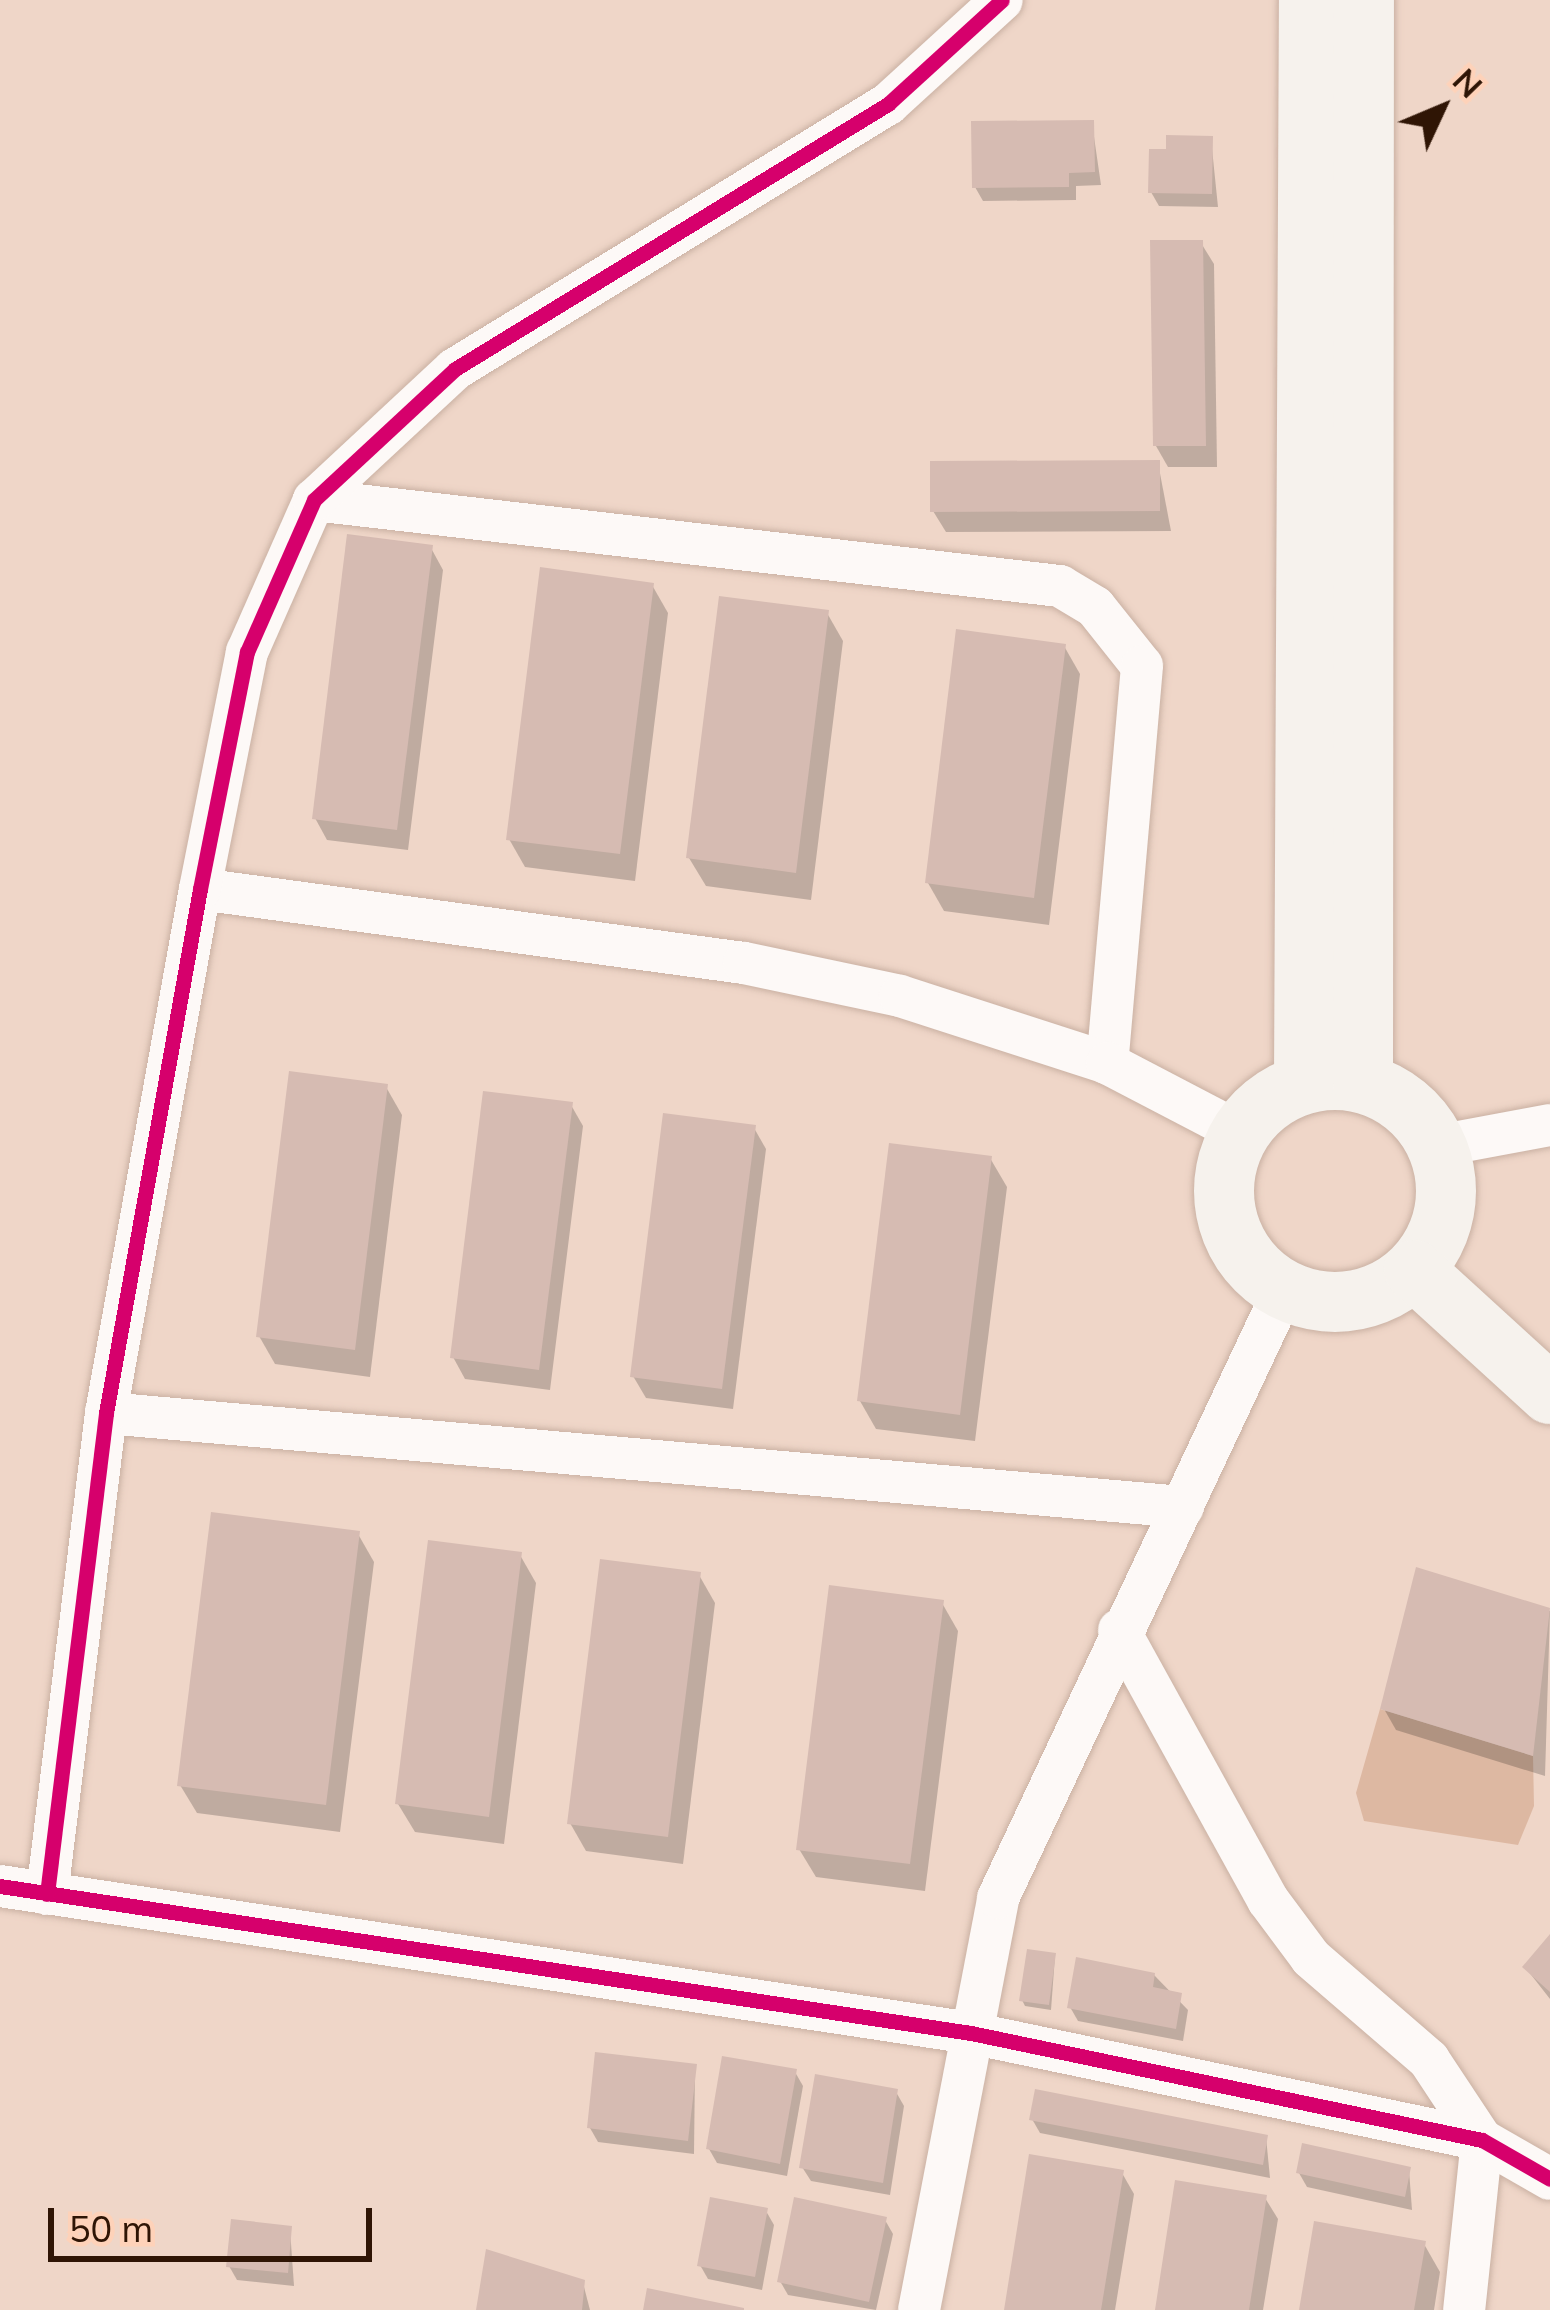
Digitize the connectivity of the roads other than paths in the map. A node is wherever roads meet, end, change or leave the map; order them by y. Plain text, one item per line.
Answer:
1 (1002, 0) edge
2 (1309, 0) edge
3 (1364, 0) edge
4 (314, 500) junction
5 (200, 890) junction
6 (1107, 1063) junction
7 (1304, 1083) junction
8 (1363, 1083) junction
9 (1550, 1126) edge
10 (1239, 1132) junction
11 (1437, 1146) junction
12 (1414, 1270) junction
13 (1284, 1290) junction
14 (1550, 1394) edge
15 (106, 1412) junction
16 (1183, 1507) junction
17 (1119, 1630) junction
18 (0, 1886) edge
19 (47, 1894) junction
20 (971, 2033) junction
21 (1482, 2140) junction
22 (1550, 2179) edge
23 (919, 2310) edge
24 (1464, 2310) edge

1 - 4 street
2 - 7 main road
3 - 8 main road
4 - 5 street
4 - 6 street
5 - 6 street
5 - 15 street
6 - 10 street
7 - 8 main road
7 - 10 main road
8 - 11 main road
9 - 11 street
10 - 13 main road
11 - 12 main road
12 - 13 main road
12 - 14 main road
13 - 16 street
15 - 16 street
15 - 19 street
16 - 17 street
17 - 20 street
17 - 21 street
18 - 19 street
19 - 20 street
20 - 21 street
20 - 23 street
21 - 22 street
21 - 24 street

